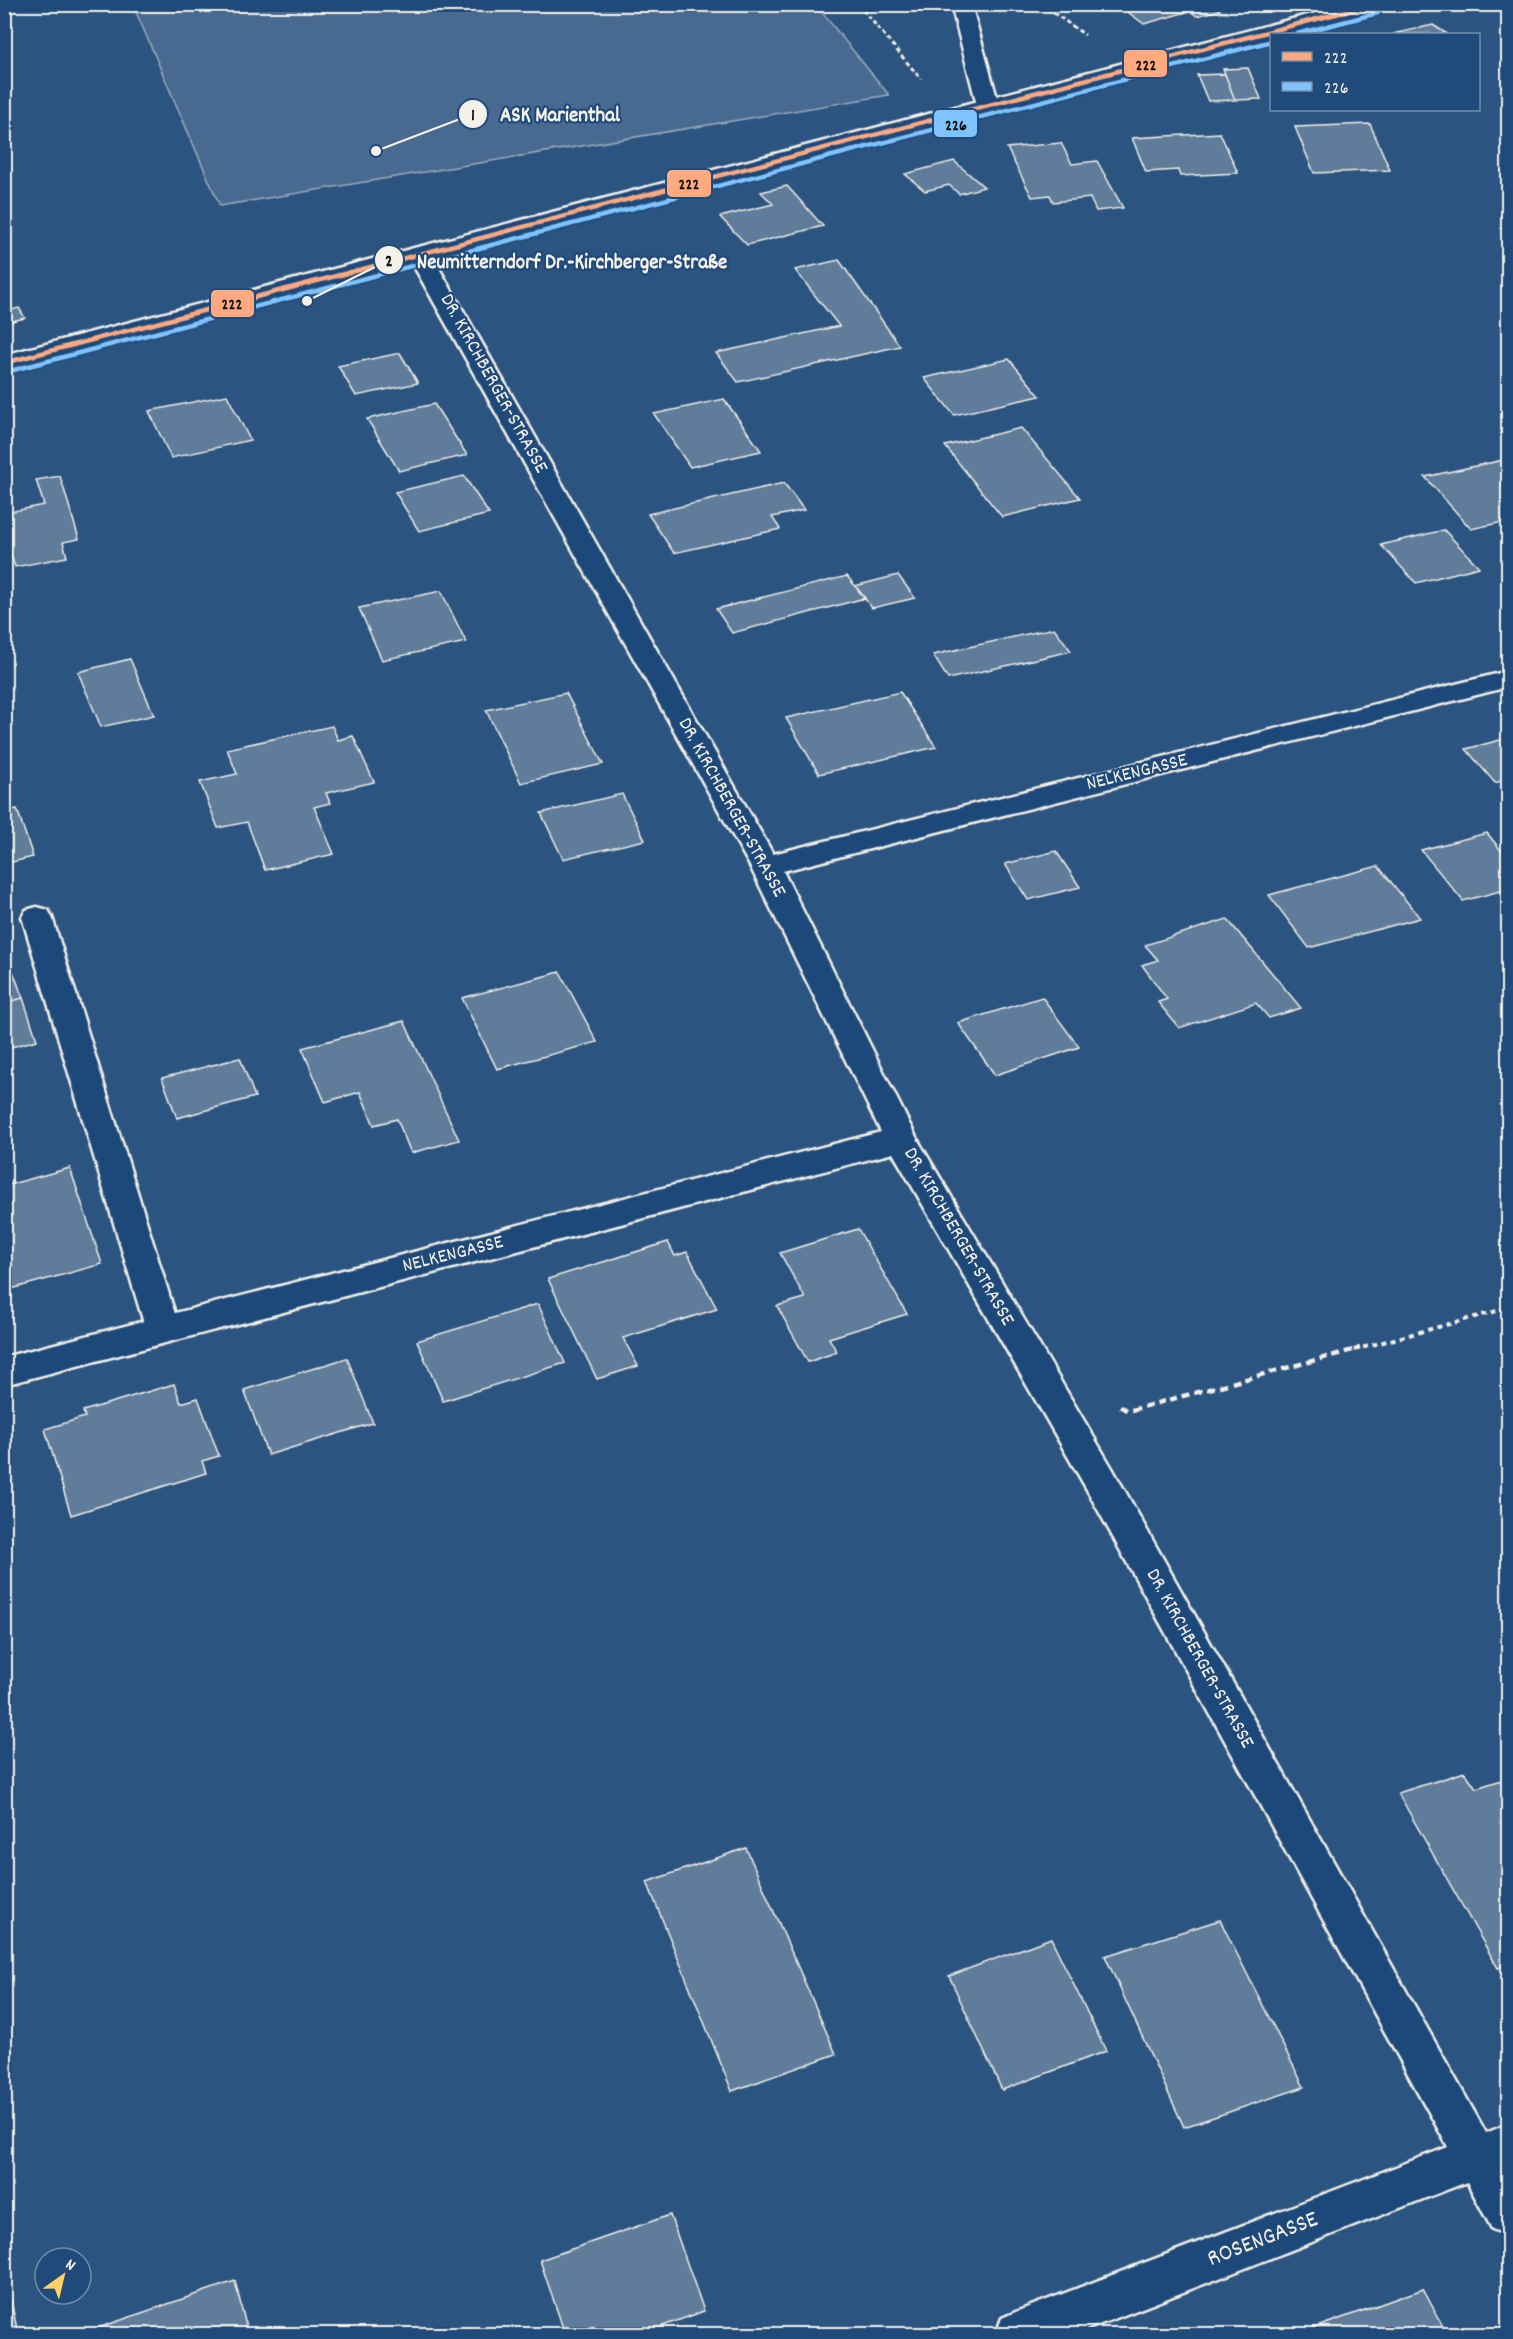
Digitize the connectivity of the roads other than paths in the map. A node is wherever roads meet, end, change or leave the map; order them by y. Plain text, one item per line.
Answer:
1 (961, 4) edge
2 (1376, 4) edge
3 (989, 109) junction
4 (419, 254) junction
5 (4, 363) edge
6 (1509, 679) edge
7 (765, 866) junction
8 (37, 917) dead end
9 (901, 1139) junction
10 (163, 1330) junction
11 (4, 1371) edge
12 (1492, 2151) edge
13 (1509, 2214) edge
14 (1018, 2334) edge

1 - 3 street
2 - 3 street
3 - 4 street
4 - 5 street
4 - 7 street, DR. KIRCHBERGER-STRASSE
6 - 7 street, NELKENGASSE
7 - 9 street, DR. KIRCHBERGER-STRASSE
8 - 10 street
9 - 10 street, NELKENGASSE
9 - 12 street, DR. KIRCHBERGER-STRASSE
10 - 11 street, NELKENGASSE
12 - 13 street, DR. KIRCHBERGER-STRASSE
12 - 14 street, ROSENGASSE

